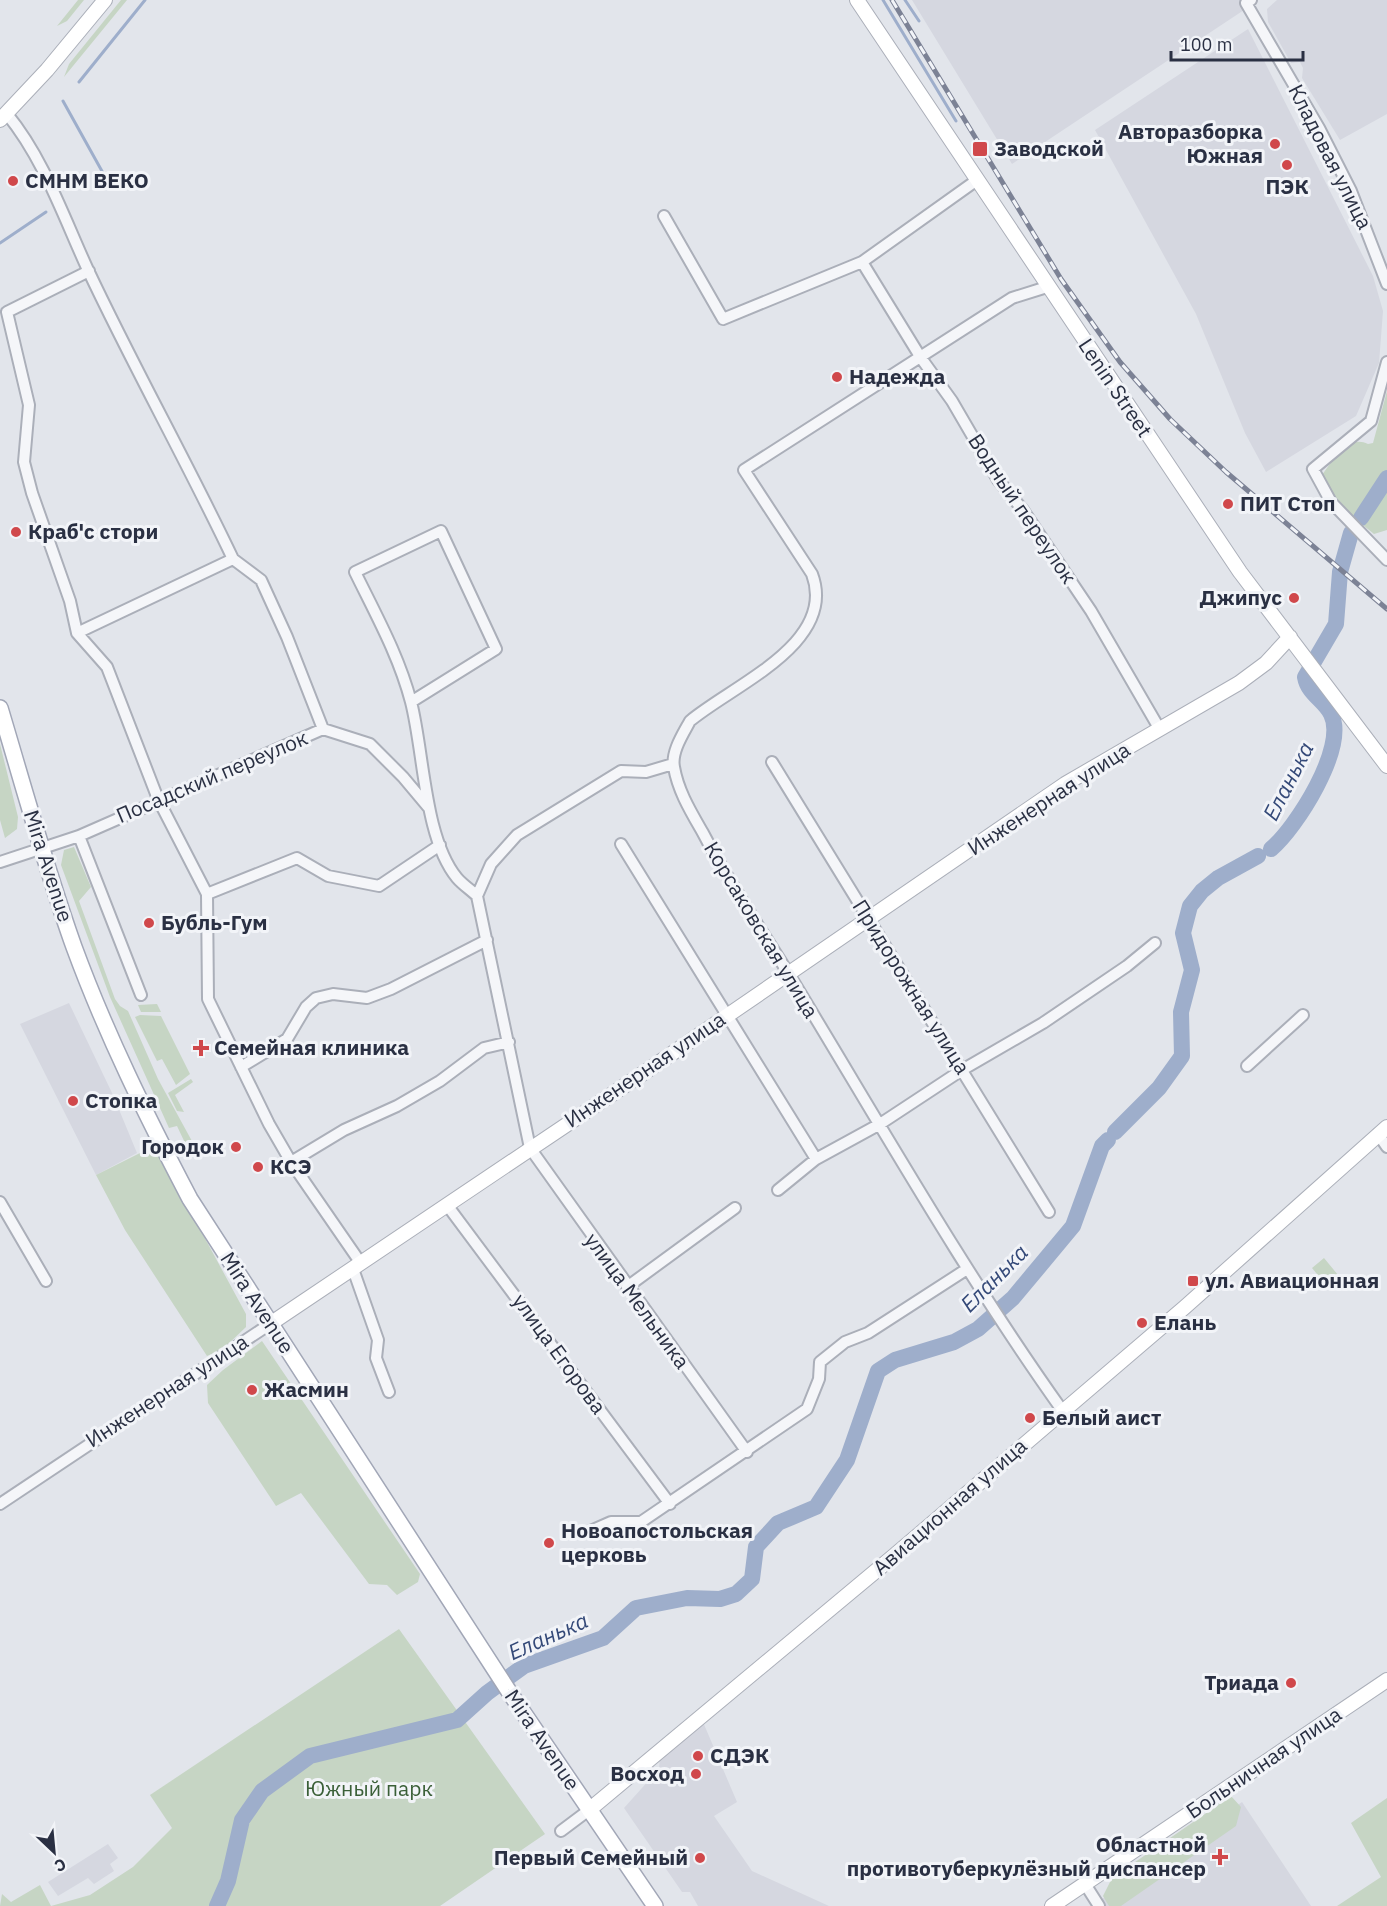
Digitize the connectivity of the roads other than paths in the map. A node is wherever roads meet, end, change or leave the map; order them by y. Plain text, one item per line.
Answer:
1 (105, 0) edge
2 (857, 0) edge
3 (1248, 2) edge
4 (4, 117) edge
5 (977, 180) junction
6 (664, 216) dead end
7 (862, 262) junction
8 (89, 271) junction
9 (1387, 284) edge
10 (1047, 287) junction
11 (921, 358) junction
12 (1387, 362) edge
13 (233, 559) junction
14 (1387, 560) edge
15 (77, 633) junction
16 (1290, 638) junction
17 (411, 702) junction
18 (0, 708) edge
19 (1159, 728) junction
20 (323, 729) junction
21 (772, 762) dead end
22 (673, 764) junction
23 (1387, 766) edge
24 (158, 799) junction
25 (429, 809) junction
26 (79, 836) junction
27 (621, 844) dead end
28 (440, 845) junction
29 (41, 849) junction
30 (0, 862) edge
31 (207, 894) junction
32 (477, 896) junction
33 (869, 916) junction
34 (487, 940) junction
35 (1155, 944) dead end
36 (788, 974) junction
37 (141, 995) dead end
38 (725, 1015) junction
39 (1303, 1015) dead end
40 (509, 1042) junction
41 (1247, 1065) dead end
42 (241, 1067) junction
43 (963, 1070) junction
44 (880, 1124) junction
45 (1382, 1131) edge
46 (1387, 1147) edge
47 (530, 1148) junction
48 (816, 1159) junction
49 (291, 1162) junction
50 (778, 1190) dead end
51 (0, 1202) edge
52 (447, 1205) junction
53 (735, 1208) dead end
54 (1049, 1212) dead end
55 (356, 1266) junction
56 (967, 1269) junction
57 (46, 1281) dead end
58 (627, 1287) junction
59 (270, 1324) junction
60 (389, 1392) dead end
61 (1062, 1410) junction
62 (747, 1452) junction
63 (0, 1504) edge
64 (670, 1504) junction
65 (586, 1533) dead end
66 (1387, 1680) edge
67 (589, 1810) junction
68 (561, 1832) dead end
69 (1085, 1884) junction
70 (655, 1906) edge
71 (1052, 1906) edge
72 (1099, 1906) edge

1 - 4 street
2 - 5 street, Lenin Street
3 - 9 street, Кладовая улица
4 - 8 street
5 - 7 street
5 - 10 street, Lenin Street
6 - 7 street
7 - 11 street, Водный переулок
8 - 13 street
8 - 15 street
10 - 11 street
10 - 16 street, Lenin Street
11 - 19 street, Водный переулок
11 - 22 street
12 - 14 street
13 - 15 street
13 - 20 street
15 - 24 street
16 - 19 street, Инженерная улица
16 - 23 street, Lenin Street
17 - 17 street, Посадский переулок
17 - 25 street, Посадский переулок
18 - 29 main road, Mira Avenue
19 - 33 street, Инженерная улица
20 - 24 street, Посадский переулок
20 - 25 street, Посадский переулок
21 - 33 street, Придорожная улица
22 - 32 street
22 - 36 street, Корсаковская улица
24 - 26 street, Посадский переулок
24 - 31 street
25 - 28 street, Посадский переулок
26 - 29 street, Посадский переулок
26 - 37 street
27 - 38 street
28 - 31 street
28 - 32 street, Посадский переулок
29 - 30 street, Посадский переулок
29 - 59 main road, Mira Avenue
31 - 42 street
32 - 34 street
33 - 36 street, Инженерная улица
33 - 43 street, Придорожная улица
34 - 40 street
34 - 42 street
35 - 43 street
36 - 38 street, Инженерная улица
36 - 44 street, Корсаковская улица
38 - 47 street, Инженерная улица
38 - 48 street
39 - 41 street
40 - 47 street
40 - 49 street
42 - 49 street
43 - 44 street
43 - 54 street, Придорожная улица
44 - 48 street
44 - 56 street, Корсаковская улица
45 - 46 street
45 - 61 street, Авиационная улица
47 - 52 street, Инженерная улица
47 - 58 street, улица Мельника
48 - 50 street
49 - 55 street
51 - 57 street
52 - 55 street, Инженерная улица
52 - 64 street, улица Егорова
53 - 58 street
55 - 59 street, Инженерная улица
55 - 60 street
56 - 61 street, Корсаковская улица
56 - 62 street
58 - 62 street, улица Мельника
59 - 63 street, Инженерная улица
59 - 67 main road, Mira Avenue
61 - 67 street, Авиационная улица
62 - 64 street
64 - 65 street
66 - 69 street, Больничная улица
67 - 68 street
67 - 70 main road, Mira Avenue
69 - 71 street, Больничная улица
69 - 72 street

